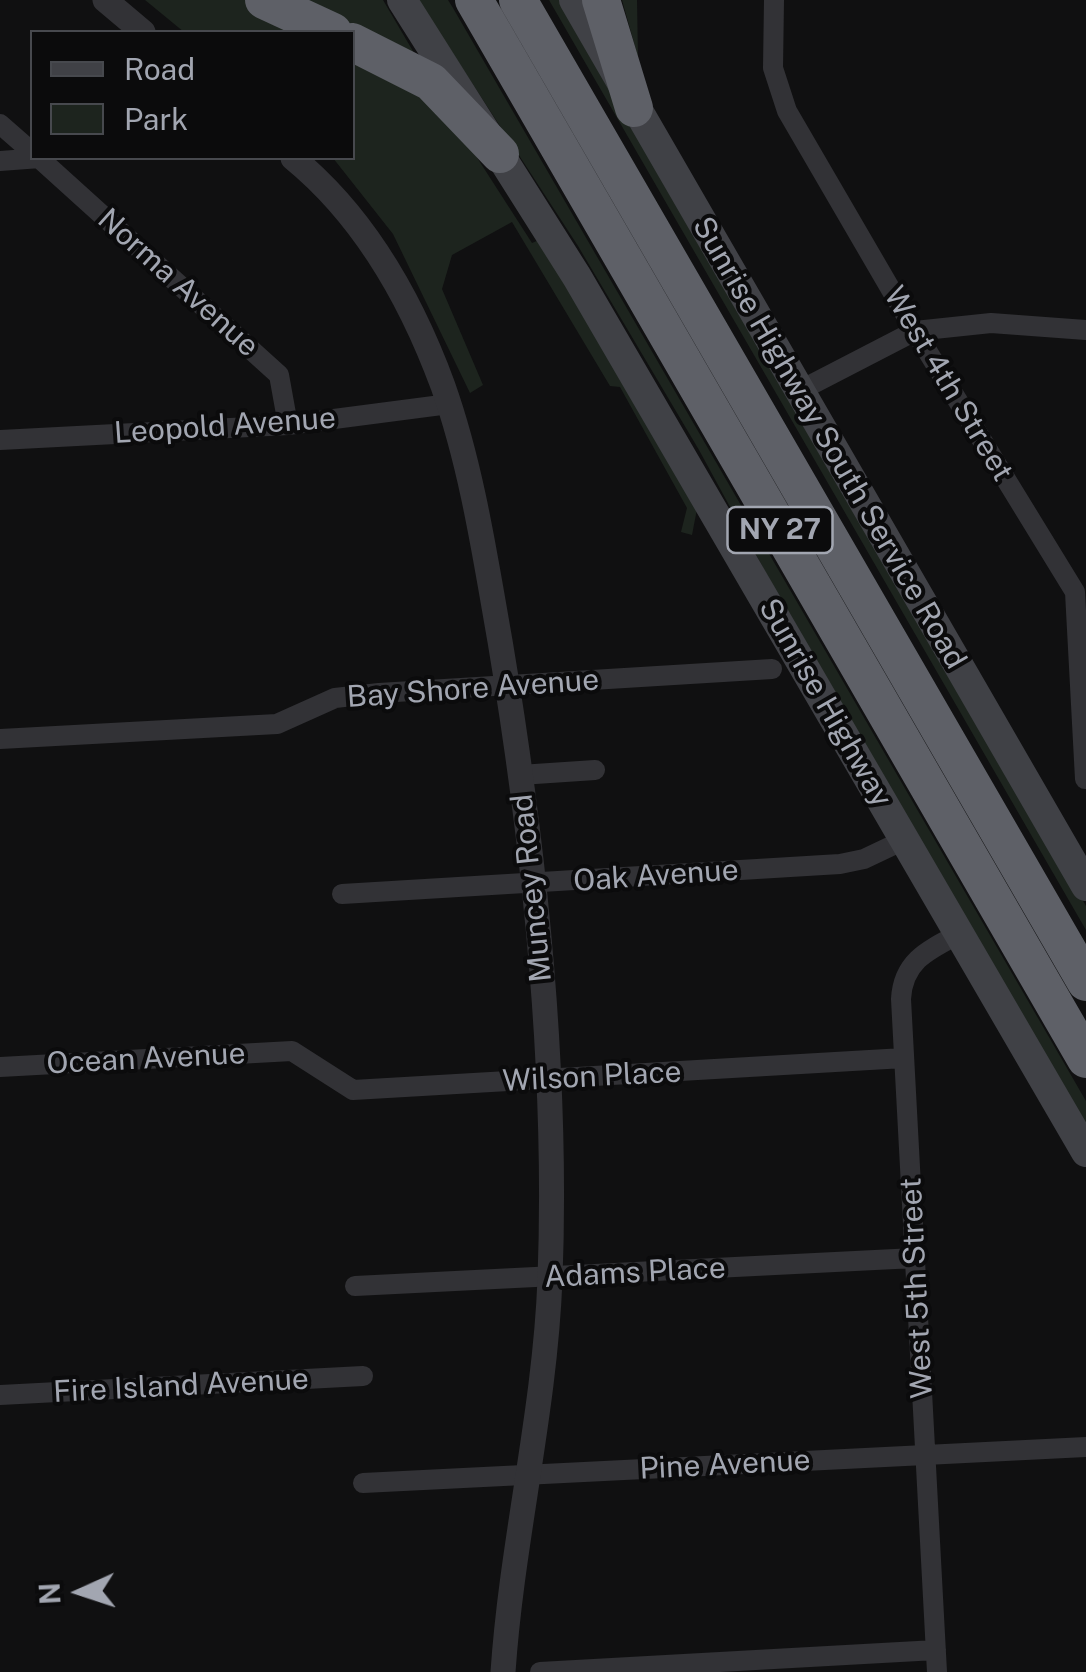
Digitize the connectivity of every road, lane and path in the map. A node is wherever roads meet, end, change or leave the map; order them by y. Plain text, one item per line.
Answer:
1 (104, 0) edge
2 (264, 0) edge
3 (402, 0) edge
4 (474, 0) edge
5 (518, 0) edge
6 (574, 0) edge
7 (601, 0) edge
8 (774, 0) edge
9 (142, 30) edge
10 (329, 30) edge
11 (355, 44) edge
12 (634, 108) junction
13 (0, 124) edge
14 (30, 150) edge
15 (500, 154) junction
16 (30, 159) edge
17 (42, 160) edge
18 (295, 160) edge
19 (0, 161) edge
20 (1086, 330) edge
21 (915, 331) junction
22 (799, 391) junction
23 (449, 404) junction
24 (288, 425) junction
25 (0, 440) edge
26 (772, 669) dead end
27 (508, 687) junction
28 (0, 739) edge
29 (595, 770) dead end
30 (520, 775) junction
31 (1085, 778) edge
32 (904, 840) junction
33 (1085, 881) edge
34 (534, 884) junction
35 (342, 894) dead end
36 (959, 934) junction
37 (1086, 982) edge
38 (292, 1051) joint
39 (904, 1058) junction
40 (1086, 1059) edge
41 (0, 1066) edge
42 (546, 1081) junction
43 (1086, 1152) edge
44 (915, 1258) junction
45 (550, 1277) junction
46 (355, 1286) dead end
47 (363, 1376) dead end
48 (0, 1395) edge
49 (1086, 1446) edge
50 (926, 1455) junction
51 (530, 1476) junction
52 (364, 1483) dead end
53 (936, 1650) junction
54 (503, 1672) edge
55 (540, 1672) edge
56 (937, 1672) edge

1 - 9 street
2 - 10 highway
3 - 15 main road, Sunrise Highway
4 - 40 highway, Sunrise Highway / NY 27
5 - 37 highway, NY 27
6 - 12 main road, Sunrise Highway South Service Road
7 - 12 highway
8 - 21 street, West 4th Street
11 - 15 highway
12 - 22 main road, Sunrise Highway South Service Road
13 - 14 street
15 - 32 main road, Sunrise Highway
16 - 19 street
17 - 24 street, Norma Avenue
18 - 23 street, Muncey Road
20 - 21 street
21 - 22 street
21 - 31 street, West 4th Street
22 - 33 main road, Sunrise Highway South Service Road
23 - 24 street, Leopold Avenue
23 - 27 street, Muncey Road
24 - 25 street, Leopold Avenue
26 - 27 street, Bay Shore Avenue
27 - 28 street, Bay Shore Avenue
27 - 30 street, Muncey Road
29 - 30 street
30 - 34 street, Muncey Road
32 - 34 street, Oak Avenue
32 - 36 main road, Sunrise Highway
34 - 35 street, Oak Avenue
34 - 42 street, Muncey Road
36 - 39 street, West 5th Street
36 - 43 main road, Sunrise Highway
38 - 41 street, Ocean Avenue
38 - 42 street, Wilson Place
39 - 42 street, Wilson Place
39 - 44 street, West 5th Street
42 - 45 street, Muncey Road
44 - 45 street, Adams Place
44 - 50 street, West 5th Street
45 - 46 street, Adams Place
45 - 51 street, Muncey Road
47 - 48 street, Fire Island Avenue
49 - 50 street, Pine Avenue
50 - 51 street, Pine Avenue
50 - 53 street, West 5th Street
51 - 52 street, Pine Avenue
51 - 54 street, Muncey Road
53 - 55 street
53 - 56 street, West 5th Street

